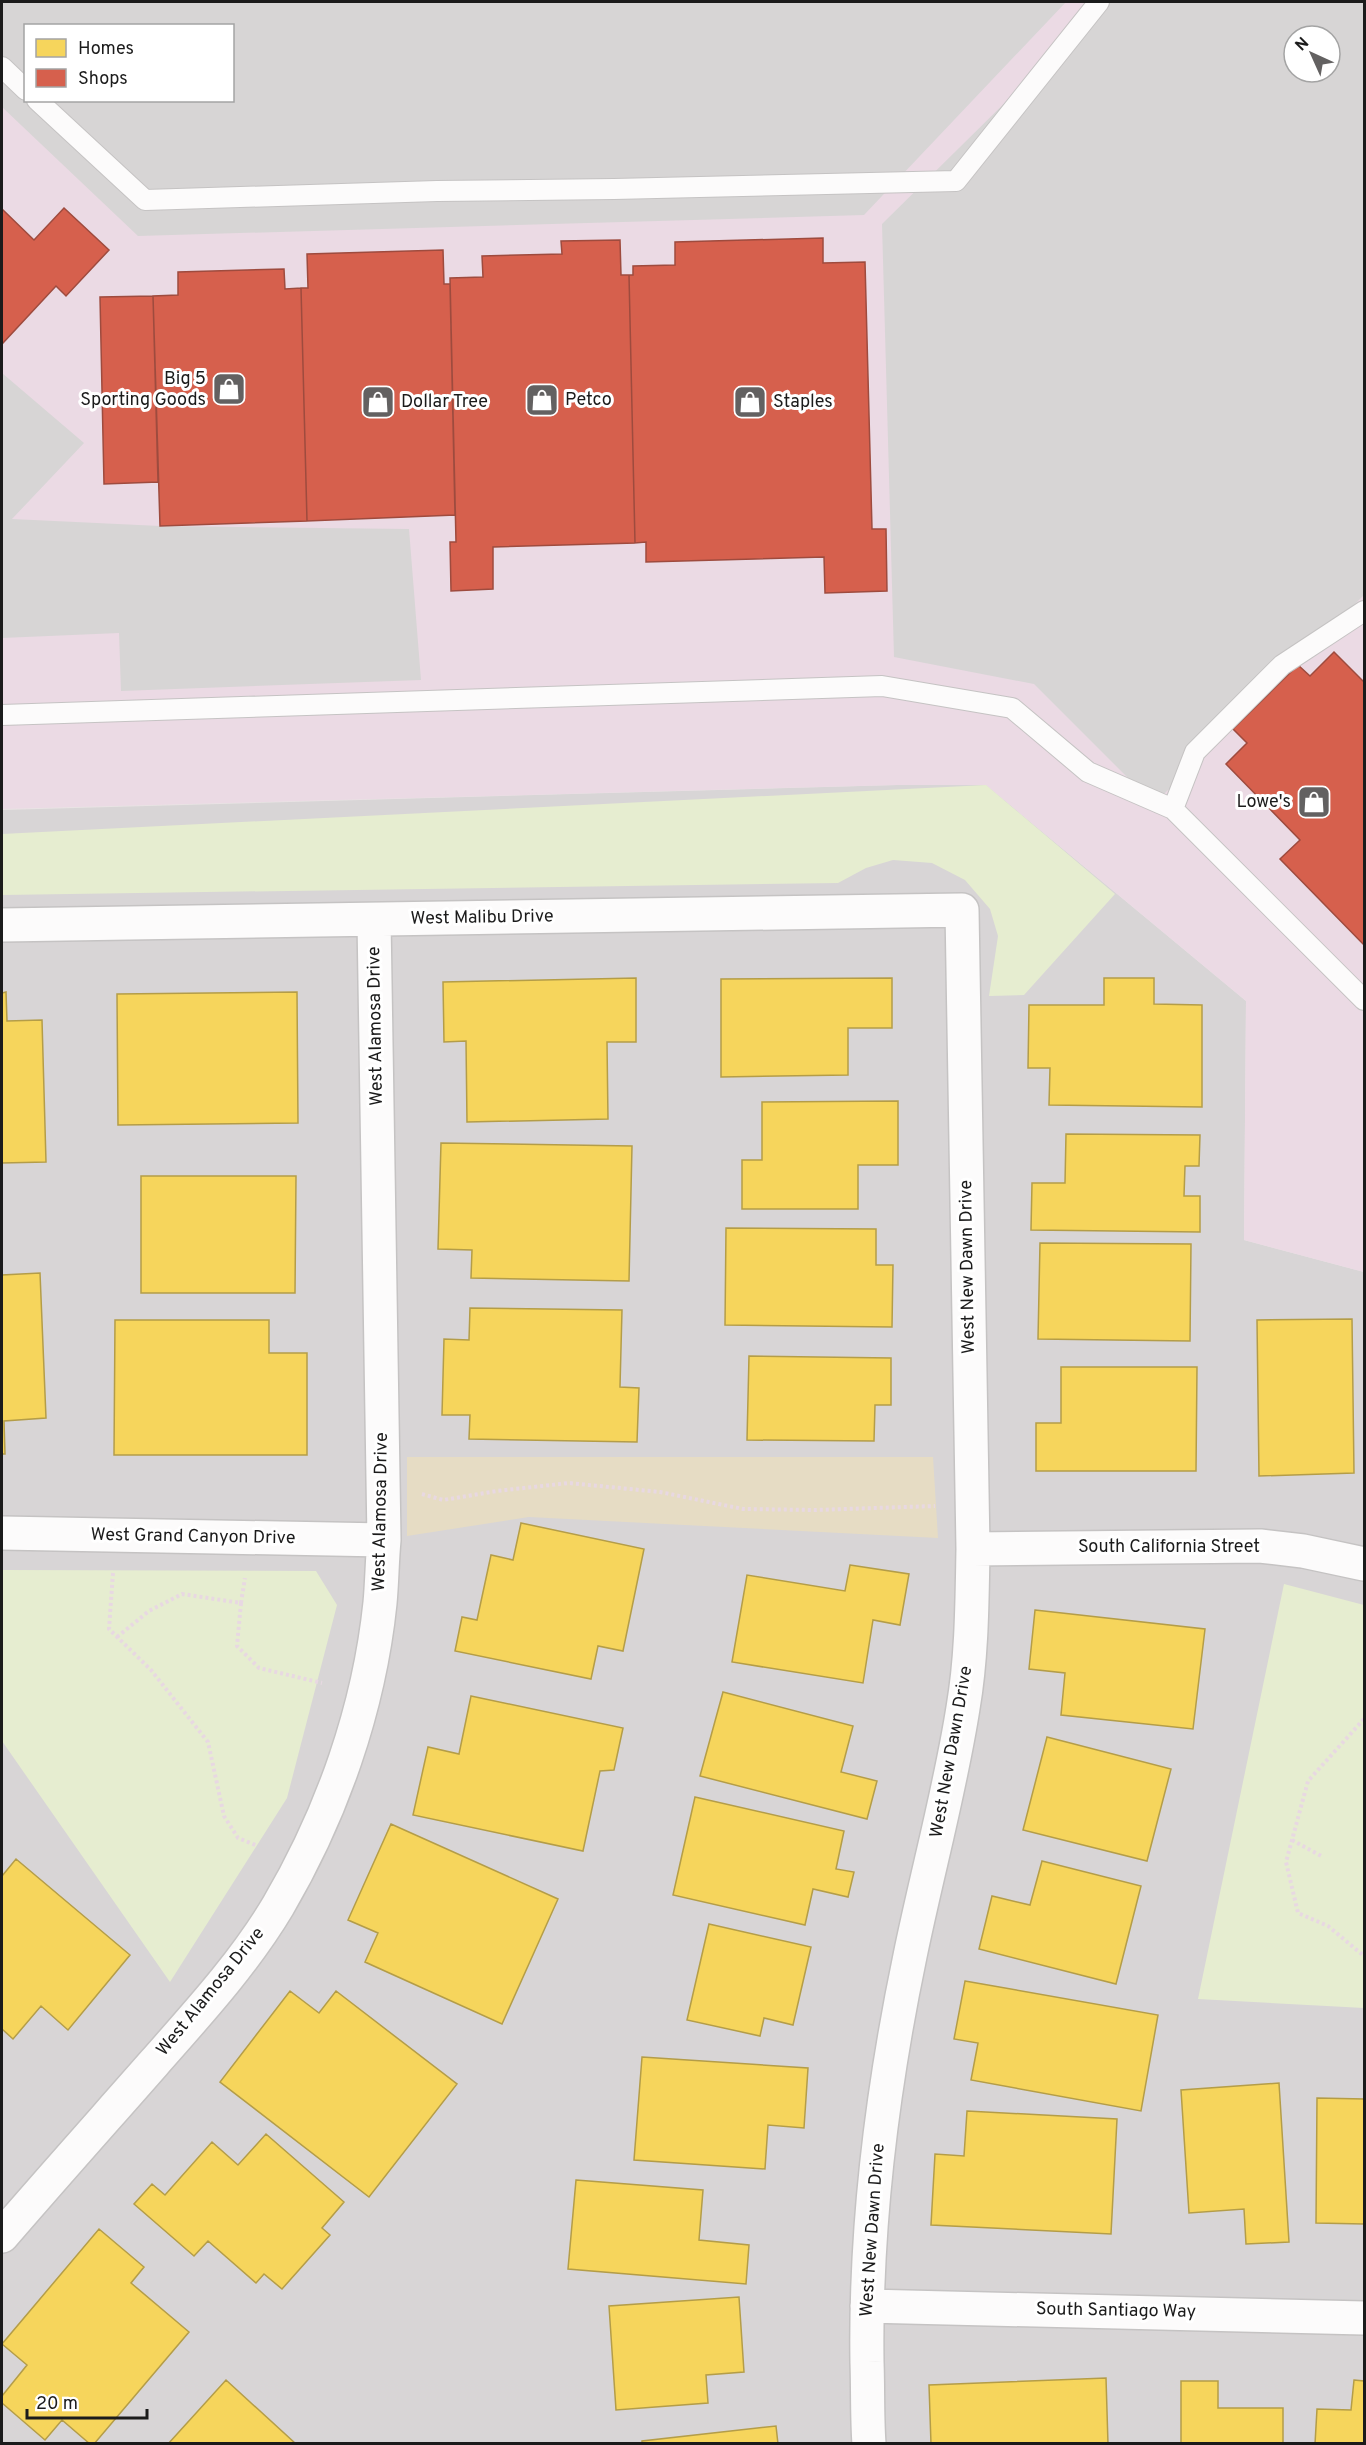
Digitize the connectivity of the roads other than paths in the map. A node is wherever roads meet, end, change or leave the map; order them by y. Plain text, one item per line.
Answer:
1 (1099, 2) edge
2 (2, 67) edge
3 (24, 88) edge
4 (39, 102) edge
5 (1365, 611) edge
6 (2, 715) edge
7 (1173, 809) junction
8 (962, 910) joint
9 (374, 920) junction
10 (2, 926) edge
11 (1365, 1000) edge
12 (2, 1533) edge
13 (384, 1540) junction
14 (973, 1549) junction
15 (1365, 1564) edge
16 (2, 2236) edge
17 (867, 2306) junction
18 (1365, 2318) edge
19 (869, 2444) edge

1 - 4 lane
2 - 3 lane
5 - 7 lane
6 - 7 lane
7 - 11 lane
8 - 9 street, West Malibu Drive
8 - 14 street, West New Dawn Drive
9 - 10 street, West Malibu Drive
9 - 13 street, West Alamosa Drive
12 - 13 street, West Grand Canyon Drive
13 - 16 street, West Alamosa Drive
14 - 15 street, South California Street
14 - 17 street, West New Dawn Drive
17 - 18 street, South Santiago Way
17 - 19 street, West New Dawn Drive

